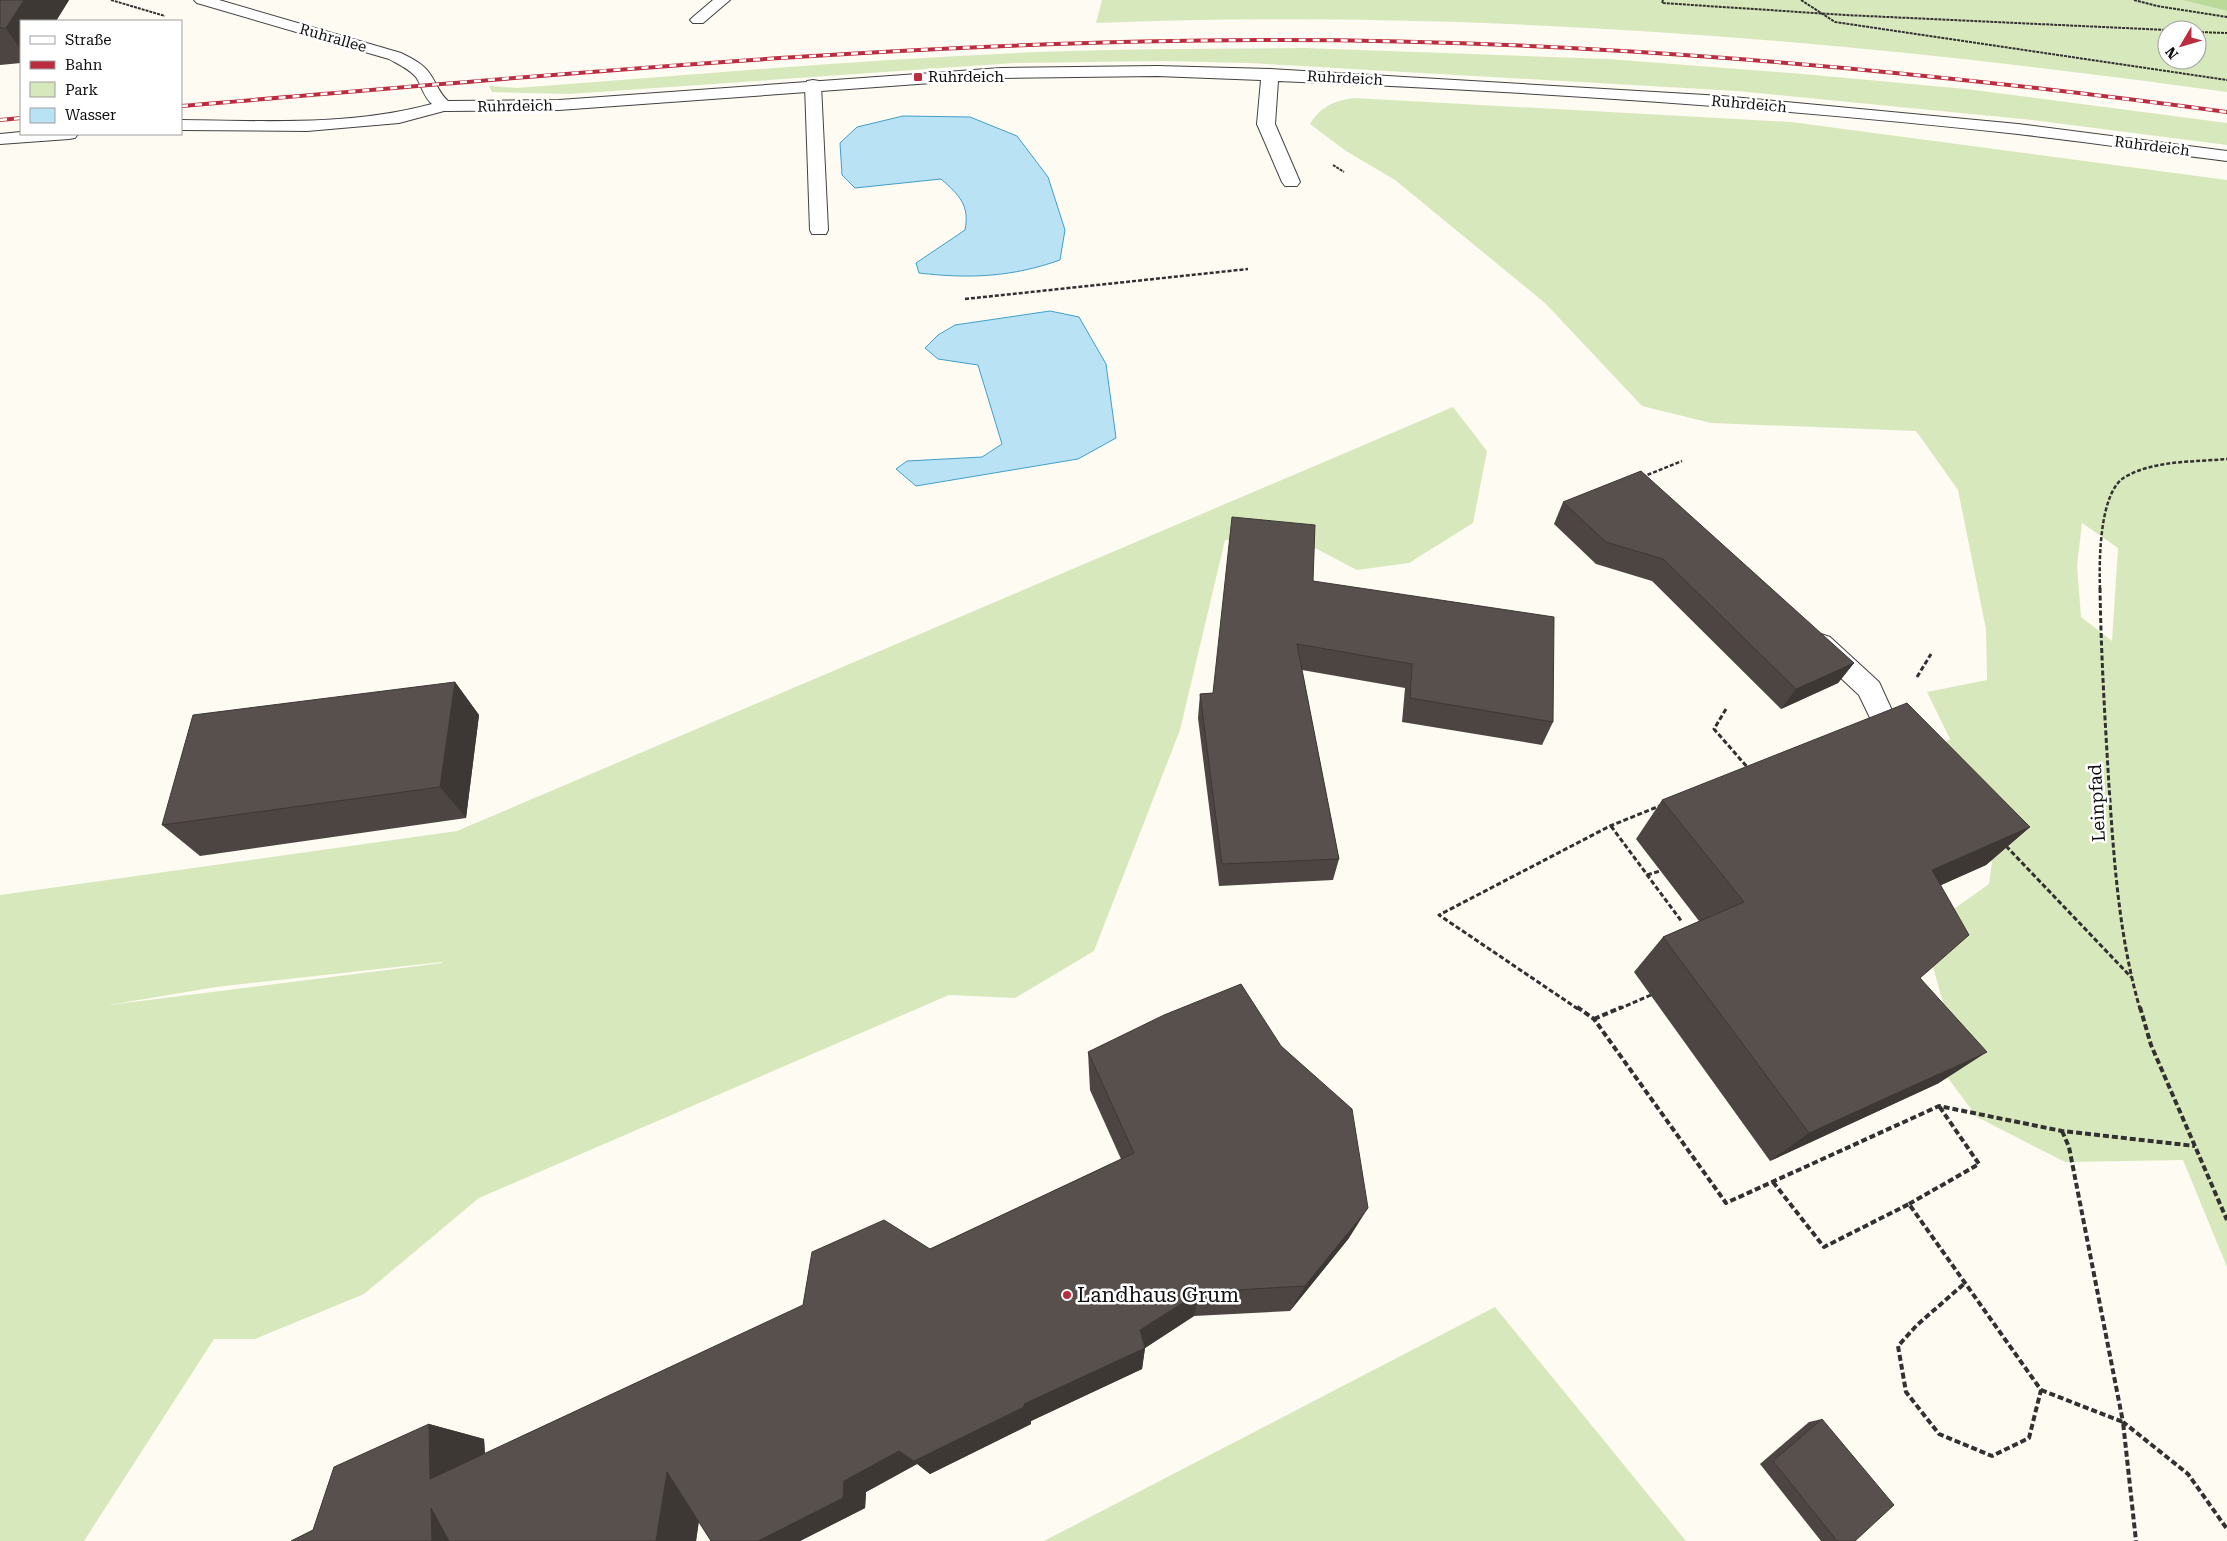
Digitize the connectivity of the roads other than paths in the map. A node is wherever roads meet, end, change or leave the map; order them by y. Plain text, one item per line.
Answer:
1 (202, 0) edge
2 (722, 0) edge
3 (698, 20) dead end
4 (1270, 74) junction
5 (813, 85) junction
6 (444, 106) junction
7 (182, 125) edge
8 (55, 135) edge
9 (0, 139) edge
10 (2227, 156) edge
11 (1291, 182) dead end
12 (819, 230) dead end
13 (1804, 628) edge
14 (1882, 716) edge

1 - 6 street, Ruhrallee
2 - 3 street
4 - 5 street, Ruhrdeich
4 - 10 street, Ruhrdeich
4 - 11 street
5 - 6 street, Ruhrdeich
5 - 12 street
6 - 7 street, Ruhrdeich
8 - 9 street
13 - 14 street

